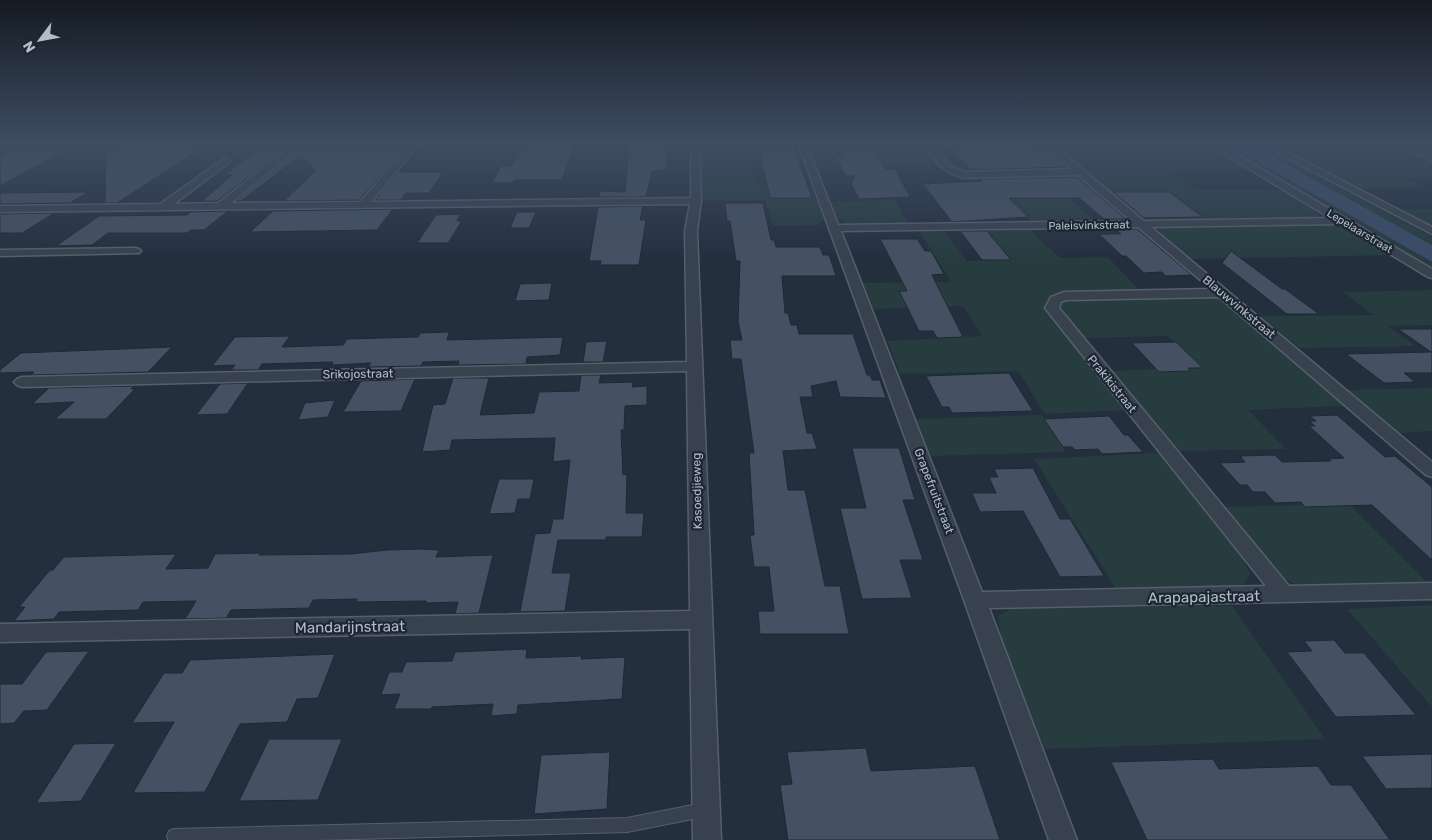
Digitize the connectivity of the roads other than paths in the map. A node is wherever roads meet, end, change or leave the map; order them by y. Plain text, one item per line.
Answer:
1 (197, 182) edge
2 (251, 182) edge
3 (383, 182) edge
4 (696, 182) edge
5 (818, 182) edge
6 (1092, 182) edge
7 (1277, 182) edge
8 (1338, 182) edge
9 (696, 201) junction
10 (364, 204) junction
11 (222, 206) junction
12 (163, 207) junction
13 (0, 209) edge
14 (1343, 221) junction
15 (1143, 224) junction
16 (836, 228) junction
17 (1432, 231) edge
18 (135, 250) dead end
19 (0, 253) edge
20 (1432, 274) edge
21 (1222, 292) junction
22 (694, 366) junction
23 (22, 382) dead end
24 (1432, 471) edge
25 (1432, 591) edge
26 (1285, 595) junction
27 (975, 600) junction
28 (700, 620) junction
29 (0, 633) edge
30 (706, 810) junction
31 (174, 836) dead end
32 (707, 840) edge
33 (1064, 840) edge

1 - 12 street
2 - 11 street
3 - 10 street
4 - 9 street, Kasoedjieweg
5 - 16 street, Grapefruitstraat
6 - 15 street, Blauwvinkstraat
7 - 14 street, Lepelaarstraat
8 - 17 street
9 - 10 street
9 - 22 street, Kasoedjieweg
10 - 11 street
11 - 12 street
12 - 13 street
14 - 15 street, Paleisvinkstraat
14 - 20 street, Lepelaarstraat
15 - 16 street, Paleisvinkstraat
15 - 21 street, Blauwvinkstraat
16 - 27 street, Grapefruitstraat
18 - 19 street
21 - 24 street, Blauwvinkstraat
21 - 26 street, Prakikistraat
22 - 23 street, Srikojostraat
22 - 28 street, Kasoedjieweg
25 - 26 street, Arapapajastraat
26 - 27 street, Arapapajastraat
27 - 33 street, Grapefruitstraat
28 - 29 street, Mandarijnstraat
28 - 30 street, Kasoedjieweg
30 - 31 lane
30 - 32 street, Kasoedjieweg

